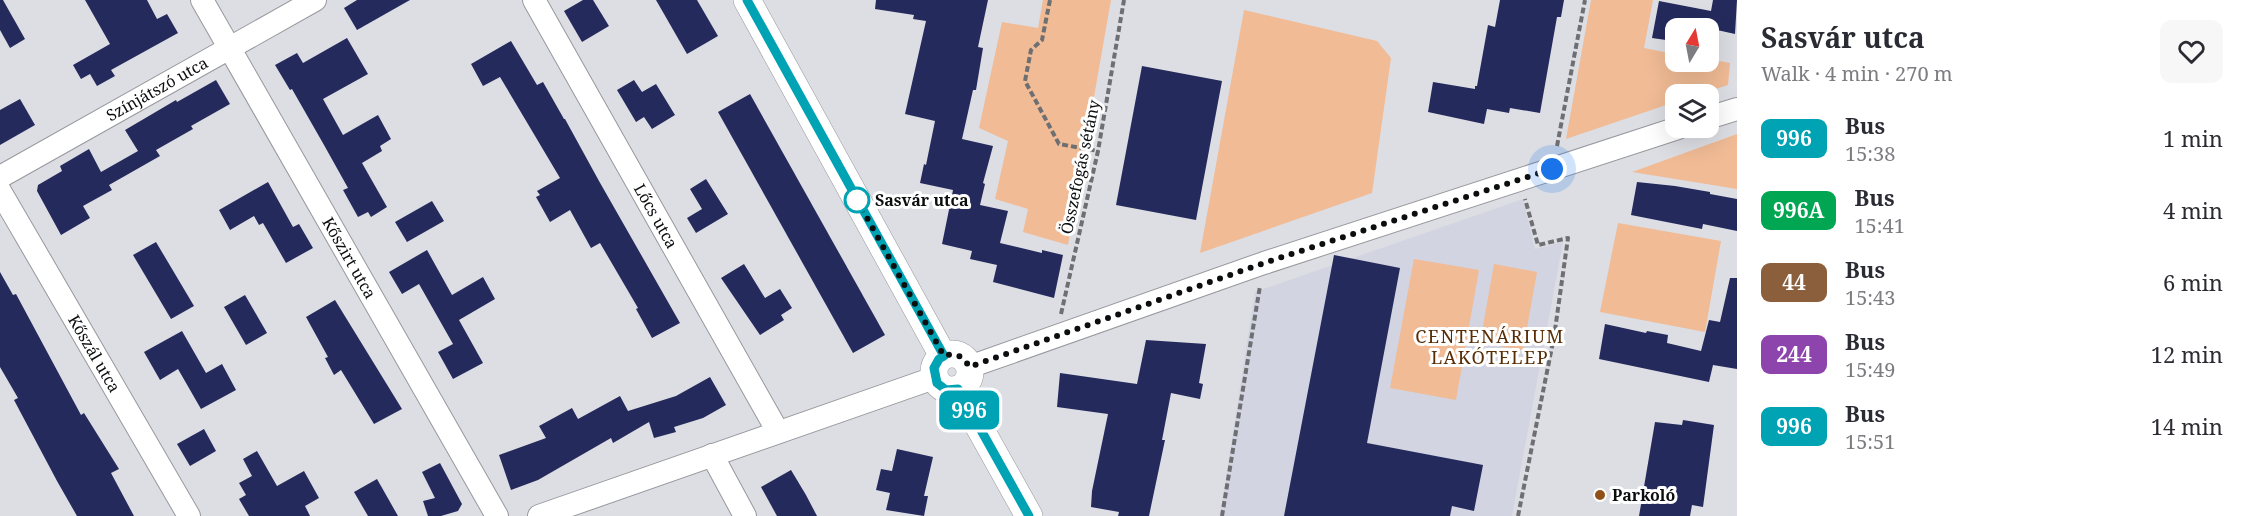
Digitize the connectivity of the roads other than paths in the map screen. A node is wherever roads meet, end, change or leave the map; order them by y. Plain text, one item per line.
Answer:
1 (202, 0) edge
2 (315, 0) edge
3 (534, 0) edge
4 (747, 0) edge
5 (228, 48) junction
6 (1737, 109) edge
7 (1719, 115) edge
8 (1665, 132) edge
9 (0, 177) edge
10 (0, 191) edge
11 (951, 372) junction
12 (778, 432) junction
13 (712, 455) junction
14 (189, 516) edge
15 (497, 516) edge
16 (539, 516) edge
17 (745, 516) edge
18 (1029, 516) edge

1 - 5 street, Kőszirt utca
2 - 5 street, Színjátszó utca
3 - 12 street, Lőcs utca
4 - 11 street
5 - 9 street, Színjátszó utca
5 - 15 street, Kőszirt utca
6 - 7 street
8 - 11 street
10 - 14 street, Kőszál utca
11 - 12 street
11 - 18 street
12 - 13 street
13 - 16 street
13 - 17 street

